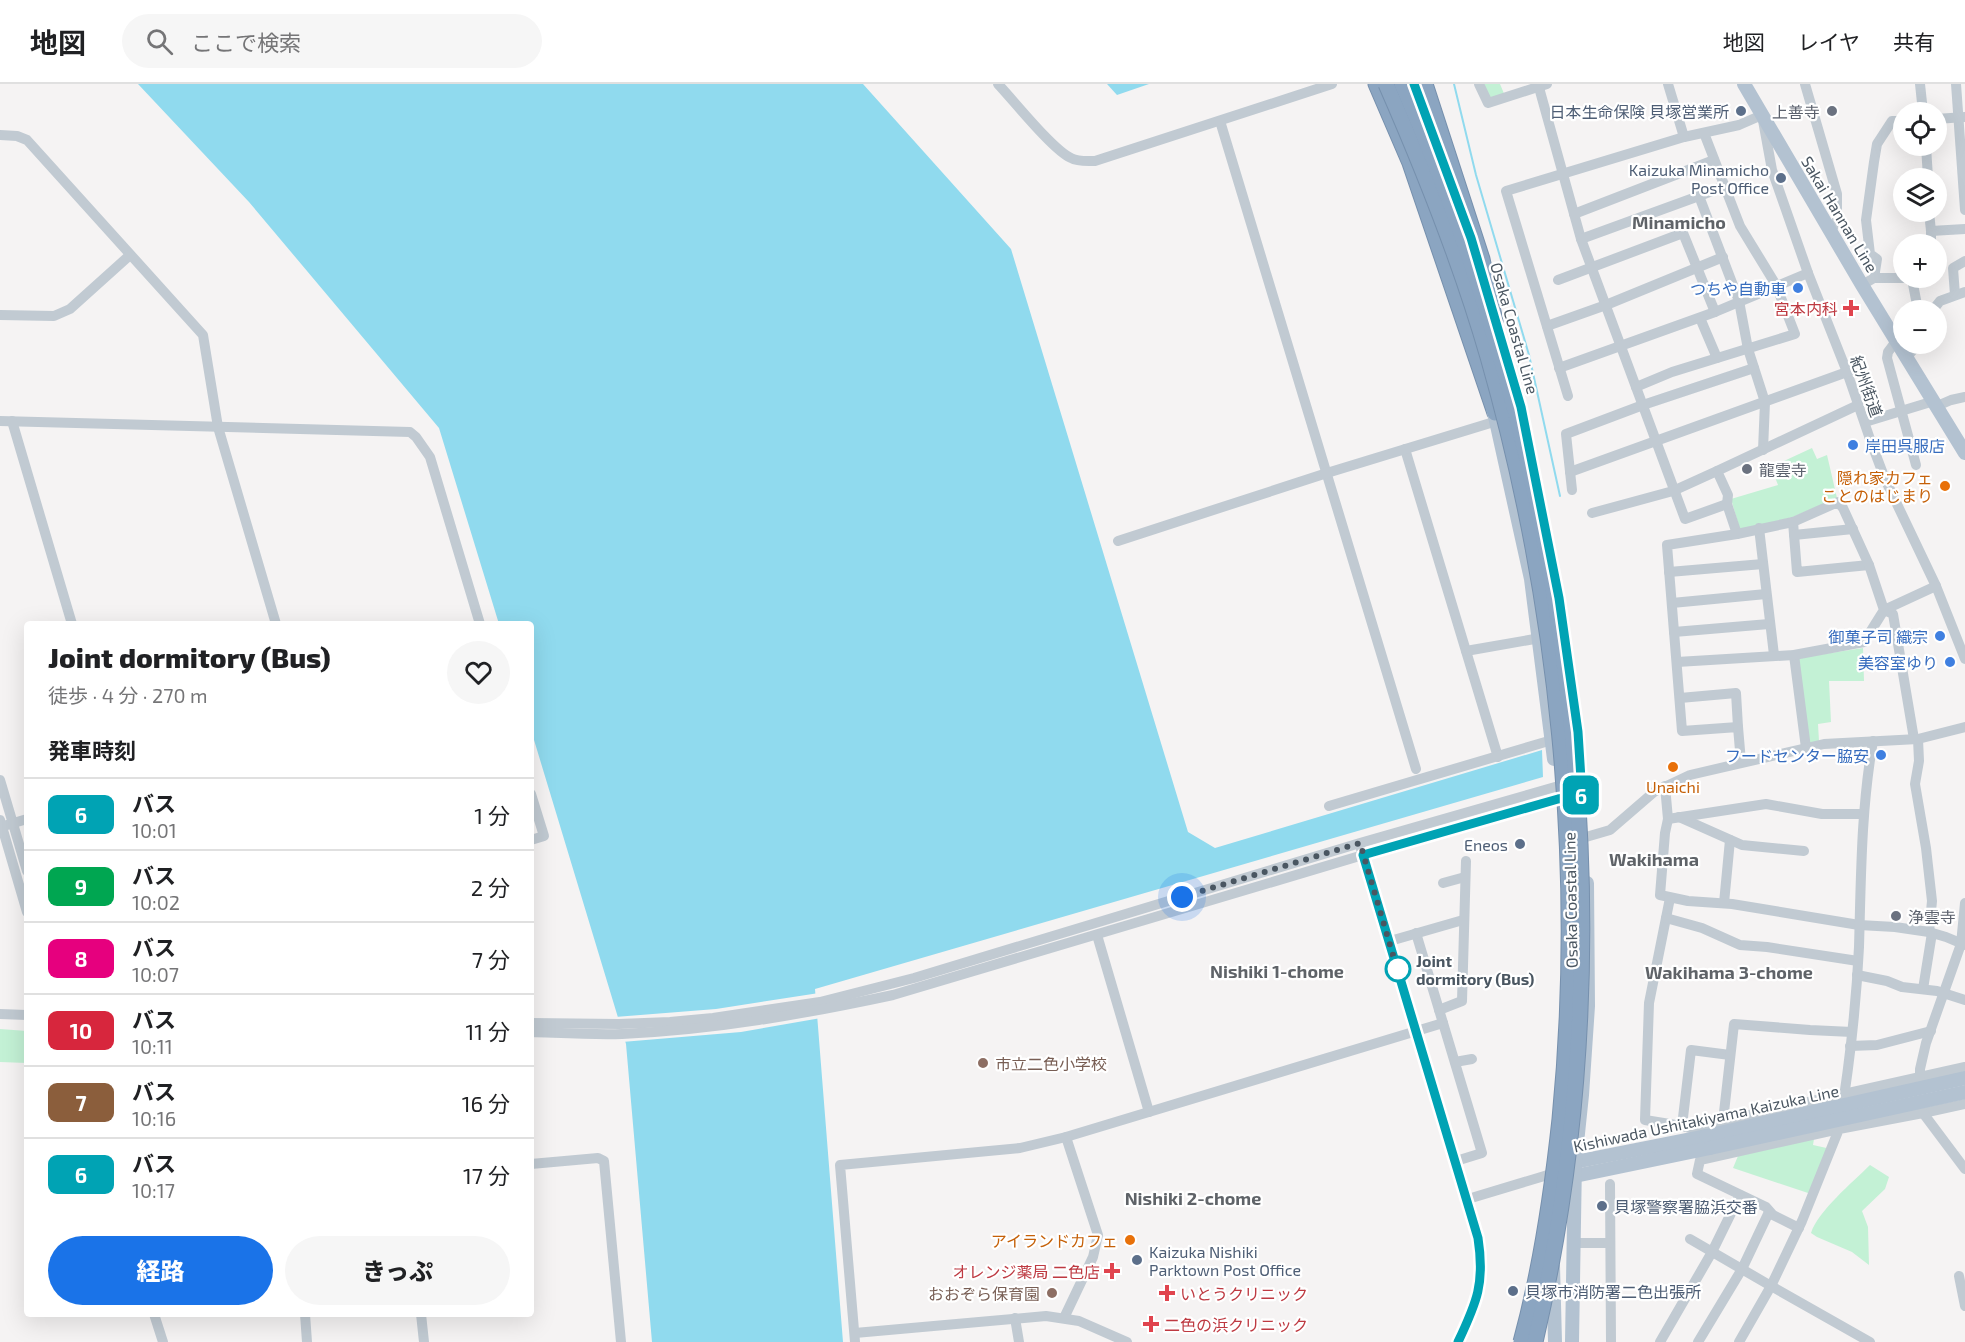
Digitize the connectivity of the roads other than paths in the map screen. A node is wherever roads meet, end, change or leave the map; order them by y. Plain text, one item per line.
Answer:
1 (998, 84) edge
2 (1332, 84) edge
3 (1376, 84) edge
4 (1386, 84) edge
5 (1391, 84) edge
6 (1402, 84) edge
7 (1414, 84) edge
8 (1425, 84) edge
9 (1479, 84) edge
10 (1668, 84) edge
11 (1744, 84) edge
12 (1805, 84) edge
13 (1920, 84) edge
14 (1956, 84) edge
15 (1541, 85) edge
16 (1922, 102) edge
17 (1762, 115) junction
18 (1961, 117) edge
19 (1220, 121) junction
20 (1893, 121) edge
21 (1704, 133) junction
22 (0, 135) edge
23 (1684, 137) junction
24 (1714, 160) junction
25 (1790, 162) junction
26 (1772, 170) junction
27 (1563, 174) junction
28 (1725, 186) junction
29 (1699, 196) junction
30 (1965, 210) edge
31 (1574, 214) junction
32 (1930, 222) edge
33 (1965, 229) edge
34 (1831, 231) junction
35 (1930, 231) junction
36 (1930, 234) edge
37 (1581, 239) junction
38 (130, 255) junction
39 (1723, 257) junction
40 (1965, 261) edge
41 (1592, 268) junction
42 (1697, 268) junction
43 (1808, 273) junction
44 (1558, 280) dead end
45 (1893, 280) edge
46 (1868, 281) junction
47 (1776, 285) junction
48 (1960, 294) edge
49 (1943, 300) edge
50 (1739, 301) junction
51 (1606, 305) junction
52 (1715, 312) junction
53 (0, 315) edge
54 (1700, 318) junction
55 (1495, 321) junction
56 (1546, 326) junction
57 (1893, 332) edge
58 (1893, 345) edge
59 (1622, 346) junction
60 (1748, 349) junction
61 (1905, 354) edge
62 (1910, 354) edge
63 (1907, 357) junction
64 (1717, 358) junction
65 (1559, 368) junction
66 (1754, 368) junction
67 (1847, 372) junction
68 (1636, 387) junction
69 (1568, 396) dead end
70 (1965, 397) edge
71 (1765, 402) junction
72 (1935, 403) junction
73 (1643, 405) junction
74 (1858, 405) junction
75 (1901, 411) junction
76 (1496, 417) junction
77 (0, 421) edge
78 (12, 421) junction
79 (1865, 422) junction
80 (218, 427) junction
81 (1655, 442) junction
82 (1405, 449) junction
83 (1763, 450) junction
84 (1965, 453) edge
85 (1916, 465) dead end
86 (1718, 471) junction
87 (1570, 472) junction
88 (1327, 473) junction
89 (1572, 490) dead end
90 (1673, 491) junction
91 (1727, 504) junction
92 (1592, 513) dead end
93 (1793, 522) junction
94 (1759, 528) junction
95 (1853, 529) junction
96 (1737, 534) junction
97 (1794, 535) junction
98 (1118, 541) dead end
99 (1763, 564) junction
100 (1869, 565) junction
101 (1669, 572) junction
102 (1935, 586) junction
103 (1766, 594) junction
104 (1672, 603) junction
105 (1884, 610) junction
106 (71, 621) edge
107 (275, 621) edge
108 (479, 621) edge
109 (1769, 624) junction
110 (1674, 632) junction
111 (1540, 638) junction
112 (1466, 651) junction
113 (1794, 655) junction
114 (1774, 656) junction
115 (1965, 659) edge
116 (1677, 662) junction
117 (1680, 698) junction
118 (1738, 727) junction
119 (1965, 727) edge
120 (1916, 739) junction
121 (1552, 740) junction
122 (1874, 741) junction
123 (1806, 748) junction
124 (1498, 757) junction
125 (1741, 762) junction
126 (1416, 769) dead end
127 (0, 780) edge
128 (1581, 780) junction
129 (1665, 786) junction
130 (1557, 793) junction
131 (1582, 795) junction
132 (534, 804) edge
133 (1329, 806) dead end
134 (1864, 814) junction
135 (1673, 818) junction
136 (24, 820) edge
137 (5, 823) edge
138 (1586, 837) junction
139 (534, 839) edge
140 (1730, 840) junction
141 (1360, 843) junction
142 (1804, 851) dead end
143 (1363, 855) junction
144 (1466, 861) dead end
145 (24, 864) edge
146 (1465, 876) junction
147 (1443, 883) dead end
148 (1670, 898) junction
149 (24, 900) edge
150 (1724, 903) junction
151 (1965, 903) edge
152 (1666, 918) junction
153 (1463, 920) junction
154 (1859, 925) junction
155 (1416, 933) junction
156 (1930, 933) junction
157 (1097, 935) junction
158 (1390, 940) junction
159 (1963, 945) edge
160 (1858, 961) junction
161 (1857, 975) junction
162 (1923, 989) junction
163 (1944, 994) junction
164 (1965, 1000) edge
165 (820, 1006) junction
166 (1439, 1010) junction
167 (0, 1014) edge
168 (24, 1015) edge
169 (534, 1023) edge
170 (1443, 1023) junction
171 (620, 1029) junction
172 (1931, 1031) junction
173 (534, 1032) edge
174 (1852, 1032) junction
175 (1417, 1033) junction
176 (1850, 1046) junction
177 (1730, 1055) junction
178 (1472, 1059) dead end
179 (1455, 1062) junction
180 (1965, 1067) edge
181 (1920, 1077) junction
182 (1965, 1078) edge
183 (1965, 1092) edge
184 (1845, 1093) junction
185 (1965, 1104) edge
186 (1149, 1112) junction
187 (1923, 1113) junction
188 (1723, 1121) junction
189 (1682, 1126) junction
190 (1839, 1129) junction
191 (1066, 1137) junction
192 (1708, 1142) junction
193 (1455, 1161) junction
194 (534, 1164) edge
195 (1575, 1169) junction
196 (1965, 1169) edge
197 (1551, 1174) junction
198 (1610, 1184) dead end
199 (1740, 1195) junction
200 (1468, 1199) junction
201 (1769, 1212) junction
202 (1799, 1228) junction
203 (1690, 1239) dead end
204 (1574, 1243) junction
205 (1610, 1243) junction
206 (1712, 1252) junction
207 (1742, 1269) junction
208 (1959, 1276) dead end
209 (1771, 1286) junction
210 (1965, 1306) edge
211 (155, 1317) edge
212 (305, 1317) edge
213 (421, 1317) edge
214 (1016, 1318) junction
215 (1064, 1318) junction
216 (855, 1337) edge
217 (163, 1342) edge
218 (307, 1342) edge
219 (424, 1342) edge
220 (621, 1342) edge
221 (1019, 1342) edge
222 (1127, 1342) edge
223 (1458, 1342) edge
224 (1521, 1342) edge
225 (1535, 1342) edge
226 (1555, 1342) edge
227 (1572, 1342) edge
228 (1611, 1342) edge
229 (1660, 1342) edge
230 (1698, 1342) edge
231 (1739, 1342) edge
232 (1870, 1342) edge

1 - 19 street
2 - 19 street
3 - 76 highway
4 - 224 highway, bridge
5 - 76 main road, Osaka Coastal Line
6 - 225 highway, bridge
7 - 55 main road, Osaka Coastal Line
8 - 55 highway
9 - 15 street
10 - 23 street
11 - 17 main road, Sakai Hannan Line
12 - 34 street
13 - 16 street
14 - 18 street
15 - 27 street
17 - 21 street
17 - 25 main road, Sakai Hannan Line
17 - 26 street, 紀州街道
18 - 30 street
19 - 88 street
20 - 46 street
21 - 23 street
21 - 24 street
22 - 38 street
23 - 27 street
24 - 28 street
24 - 31 street
25 - 26 street
25 - 34 main road, Sakai Hannan Line
26 - 43 street, 紀州街道
27 - 31 street
27 - 56 street
28 - 29 street
28 - 47 street
29 - 37 street
29 - 39 street
31 - 37 street
32 - 35 street
33 - 35 street
34 - 46 main road, Sakai Hannan Line
35 - 36 street
37 - 41 street
38 - 53 street
38 - 80 street
39 - 42 street
39 - 50 street
40 - 48 street
41 - 42 street
41 - 44 street
41 - 51 street
42 - 51 street
42 - 52 street
43 - 47 street
43 - 67 street, 紀州街道
45 - 46 street
46 - 57 main road, Sakai Hannan Line
47 - 50 street
47 - 60 street
48 - 49 street
50 - 52 street
50 - 60 street
51 - 56 street
51 - 59 street
52 - 54 street
54 - 59 street
54 - 64 street
55 - 128 main road, Osaka Coastal Line
56 - 65 street
58 - 75 street
59 - 65 street
59 - 68 street
60 - 64 street
60 - 66 street
61 - 63 main road, Sakai Hannan Line
62 - 63 street
63 - 72 main road, Sakai Hannan Line
64 - 68 street
65 - 69 street
66 - 71 street
66 - 73 street
67 - 71 street
67 - 74 street, 紀州街道
68 - 73 street
70 - 72 street
71 - 81 street
71 - 83 street
72 - 75 street
72 - 84 main road, Sakai Hannan Line
73 - 81 street
73 - 87 street
74 - 79 street, 紀州街道
74 - 83 street
75 - 79 street
75 - 85 street
76 - 82 street
76 - 111 main road, Osaka Coastal Line
77 - 78 street
78 - 80 street
78 - 106 street
79 - 102 street, 紀州街道
80 - 107 street
80 - 108 street
81 - 87 street
81 - 90 street
82 - 88 street
82 - 112 street
83 - 86 street
86 - 90 street
86 - 91 street
87 - 89 street
88 - 98 street
88 - 126 street
90 - 91 street
90 - 92 street
91 - 96 street
93 - 94 street
93 - 95 street
93 - 97 street
94 - 96 street
94 - 99 street
95 - 97 street
95 - 100 street
96 - 101 street
97 - 100 street
99 - 101 street
99 - 103 street
100 - 105 street
101 - 104 street
102 - 105 street
102 - 115 street, 紀州街道
103 - 104 street
103 - 109 street
104 - 110 street
105 - 113 street
105 - 120 street
109 - 110 street
109 - 114 street
110 - 116 street
111 - 112 street
111 - 121 main road, Osaka Coastal Line
112 - 124 street
113 - 114 street
113 - 123 street
114 - 116 street
116 - 117 street
117 - 118 street
117 - 118 street
118 - 125 street
119 - 120 street
120 - 122 street
120 - 156 street
121 - 124 street
121 - 130 main road, Osaka Coastal Line
122 - 123 street
122 - 134 street
123 - 125 street
124 - 133 street
125 - 129 street
127 - 137 street
128 - 130 street
128 - 131 main road, Osaka Coastal Line
129 - 135 street
129 - 138 street
130 - 131 street
130 - 141 street
130 - 143 street
130 - 197 main road, Osaka Coastal Line
131 - 138 main road, Osaka Coastal Line
132 - 139 street
134 - 135 street
134 - 154 street
135 - 140 street
135 - 148 street
136 - 137 street
137 - 145 street
137 - 149 street
138 - 195 main road, Osaka Coastal Line
140 - 142 street
140 - 150 street
141 - 143 street
141 - 165 street
143 - 157 street
143 - 158 street
144 - 146 street
146 - 147 street
146 - 153 street
148 - 150 street
148 - 152 street
150 - 154 street
151 - 159 street
152 - 160 street
152 - 189 street
153 - 155 street
153 - 166 street
154 - 156 street
154 - 160 street
155 - 158 street
155 - 166 street
156 - 159 street
156 - 162 street
157 - 165 street
157 - 186 street
158 - 175 street
159 - 163 street
160 - 161 street
161 - 162 street
161 - 174 street
162 - 163 street
163 - 164 street
163 - 172 street
165 - 171 street
166 - 170 street
167 - 168 street
169 - 171 street
170 - 175 street
170 - 179 street
171 - 173 street
172 - 176 street
172 - 181 street
174 - 176 street
174 - 177 street
175 - 186 street
175 - 193 street
176 - 184 street
177 - 188 street
177 - 189 street
178 - 179 street
179 - 193 street
180 - 181 street
181 - 184 street
182 - 192 main road, Kishiwada Ushitakiyama Kaizuka Line, bridge
183 - 192 main road, Kishiwada Ushitakiyama Kaizuka Line, bridge
184 - 188 street
184 - 190 street
185 - 187 street
186 - 191 street
187 - 190 street
187 - 196 street
188 - 189 street
190 - 199 street
190 - 202 street
191 - 215 street
191 - 216 street
192 - 195 main road, Kishiwada Ushitakiyama Kaizuka Line
193 - 200 street
194 - 220 street
195 - 197 main road, Kishiwada Ushitakiyama Kaizuka Line
195 - 204 main road, Osaka Coastal Line
197 - 200 street
197 - 226 main road, Osaka Coastal Line
198 - 205 street
199 - 201 street
199 - 206 street
200 - 223 street
201 - 202 street
201 - 207 street
202 - 209 street
203 - 206 street
204 - 205 street
204 - 227 main road, Osaka Coastal Line
205 - 228 street
206 - 207 street
206 - 229 street
207 - 209 street
207 - 230 street
208 - 210 street
209 - 231 street
209 - 232 street
211 - 217 street
212 - 218 street
213 - 219 street
214 - 215 street
214 - 216 street
214 - 221 street
215 - 222 street

